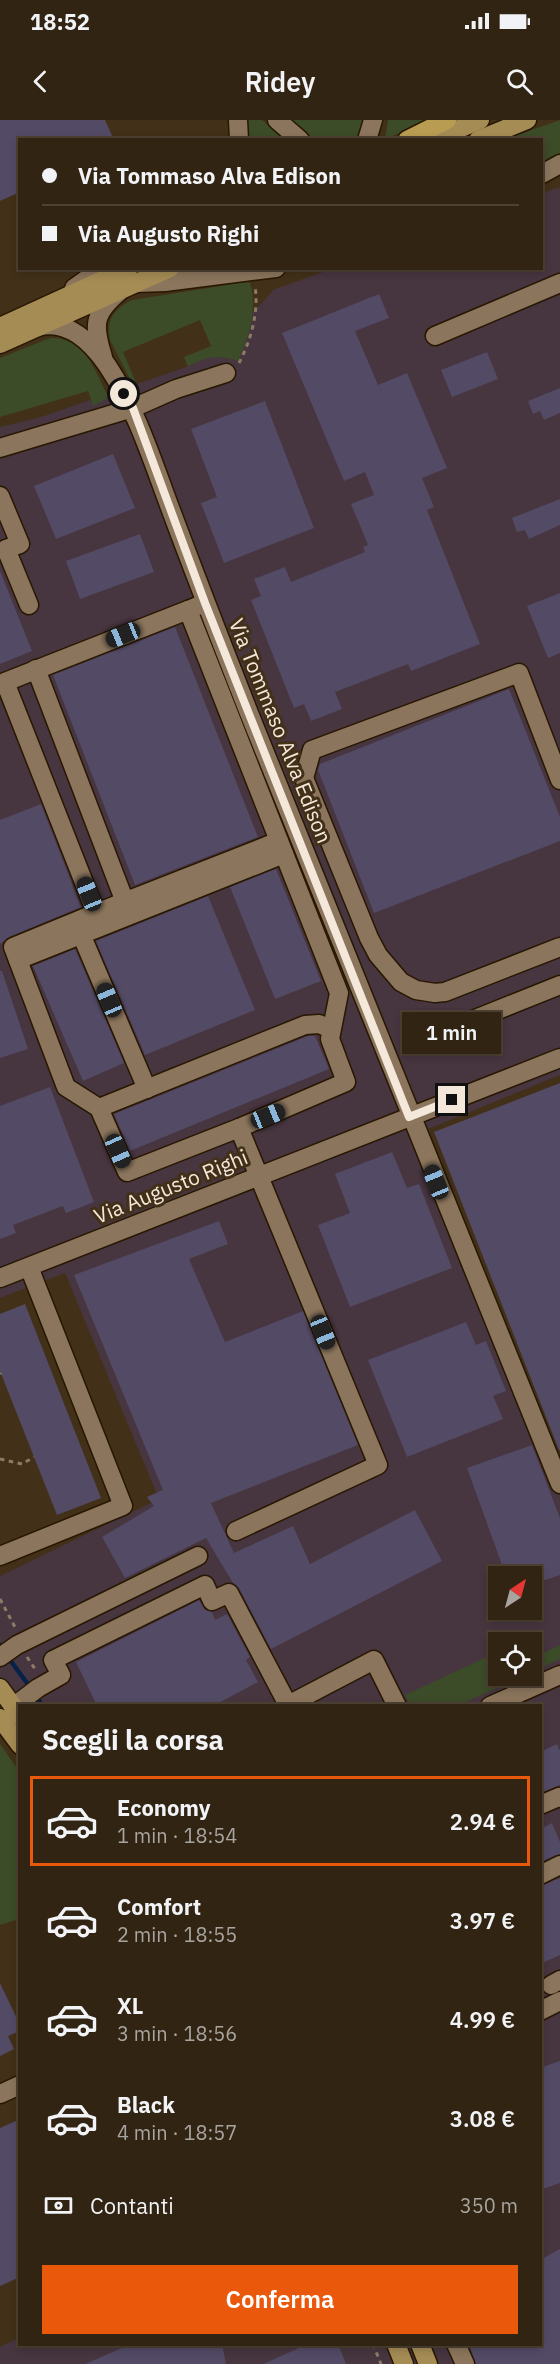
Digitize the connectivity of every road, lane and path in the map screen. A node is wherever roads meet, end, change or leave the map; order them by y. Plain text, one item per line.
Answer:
1 (238, 120) edge
2 (277, 120) edge
3 (373, 120) edge
4 (447, 120) edge
5 (480, 120) edge
6 (527, 120) edge
7 (239, 138) edge
8 (298, 138) edge
9 (368, 138) edge
10 (411, 138) edge
11 (438, 138) edge
12 (483, 138) edge
13 (560, 164) edge
14 (560, 170) edge
15 (543, 173) edge
16 (543, 174) edge
17 (99, 270) edge
18 (163, 270) edge
19 (264, 270) edge
20 (253, 272) junction
21 (129, 280) edge
22 (560, 283) edge
23 (54, 302) junction
24 (0, 327) edge
25 (34, 329) junction
26 (435, 336) dead end
27 (0, 344) edge
28 (106, 364) junction
29 (226, 373) joint
30 (133, 408) junction
31 (0, 448) edge
32 (0, 495) edge
33 (205, 603) junction
34 (29, 605) dead end
35 (188, 610) junction
36 (36, 669) junction
37 (560, 780) edge
38 (281, 847) junction
39 (125, 902) junction
40 (96, 913) junction
41 (81, 934) junction
42 (560, 947) edge
43 (18, 960) junction
44 (560, 986) edge
45 (331, 1029) junction
46 (423, 1040) dead end
47 (560, 1058) edge
48 (147, 1089) junction
49 (99, 1108) junction
50 (409, 1117) junction
51 (239, 1128) junction
52 (259, 1176) junction
53 (29, 1267) junction
54 (0, 1278) edge
55 (34, 1457) dead end
56 (0, 1459) edge
57 (560, 1484) edge
58 (236, 1530) dead end
59 (0, 1556) edge
60 (198, 1556) dead end
61 (0, 1599) edge
62 (11, 1649) edge
63 (560, 1675) edge
64 (41, 1686) junction
65 (0, 1688) edge
66 (20, 1704) edge
67 (287, 1704) edge
68 (290, 1704) edge
69 (396, 1704) edge
70 (495, 1704) edge
71 (13, 1710) edge
72 (18, 1735) edge
73 (560, 1798) edge
74 (542, 1804) edge
75 (560, 1865) edge
76 (542, 1874) edge
77 (557, 1988) edge
78 (542, 2008) edge
79 (18, 2086) edge
80 (0, 2094) edge
81 (374, 2346) edge
82 (397, 2346) edge
83 (421, 2346) edge
84 (457, 2346) edge
85 (381, 2364) edge
86 (404, 2364) edge
87 (428, 2364) edge
88 (465, 2364) edge

1 - 7 street
2 - 8 street
3 - 9 street
4 - 10 highway
5 - 11 main road
6 - 12 main road
13 - 15 street
14 - 16 street
17 - 23 street
18 - 21 main road
19 - 20 street
20 - 21 street
20 - 29 path
21 - 23 main road
21 - 25 main road
21 - 28 street, Via Tommaso Alva Edison
22 - 26 street
23 - 24 main road
25 - 27 main road
25 - 28 street, Via Tommaso Alva Edison
28 - 30 street, Via Tommaso Alva Edison
29 - 30 street
30 - 31 street
30 - 33 street, Via Tommaso Alva Edison
32 - 34 street
33 - 35 street
33 - 50 street, Via Tommaso Alva Edison
35 - 36 street
35 - 38 street
36 - 39 street
36 - 40 street
37 - 42 street
38 - 39 street
38 - 41 street
38 - 45 street
39 - 40 street
40 - 43 street
41 - 43 street
41 - 48 street
43 - 49 street
44 - 46 street
45 - 48 street
45 - 51 street
47 - 50 street, Via Augusto Righi
48 - 49 street
49 - 51 street
50 - 52 street, Via Augusto Righi
50 - 57 street, Via Tommaso Alva Edison
51 - 52 street
52 - 53 street, Via Augusto Righi
52 - 58 street
53 - 54 street, Via Augusto Righi
53 - 59 street
55 - 56 path
60 - 62 street
61 - 62 path
62 - 64 path
63 - 70 street
64 - 66 street
64 - 67 street
65 - 71 main road
68 - 69 street
71 - 72 main road
73 - 74 street
75 - 76 street
77 - 78 street
79 - 80 street
81 - 85 path
82 - 86 main road
83 - 87 main road
84 - 88 street

